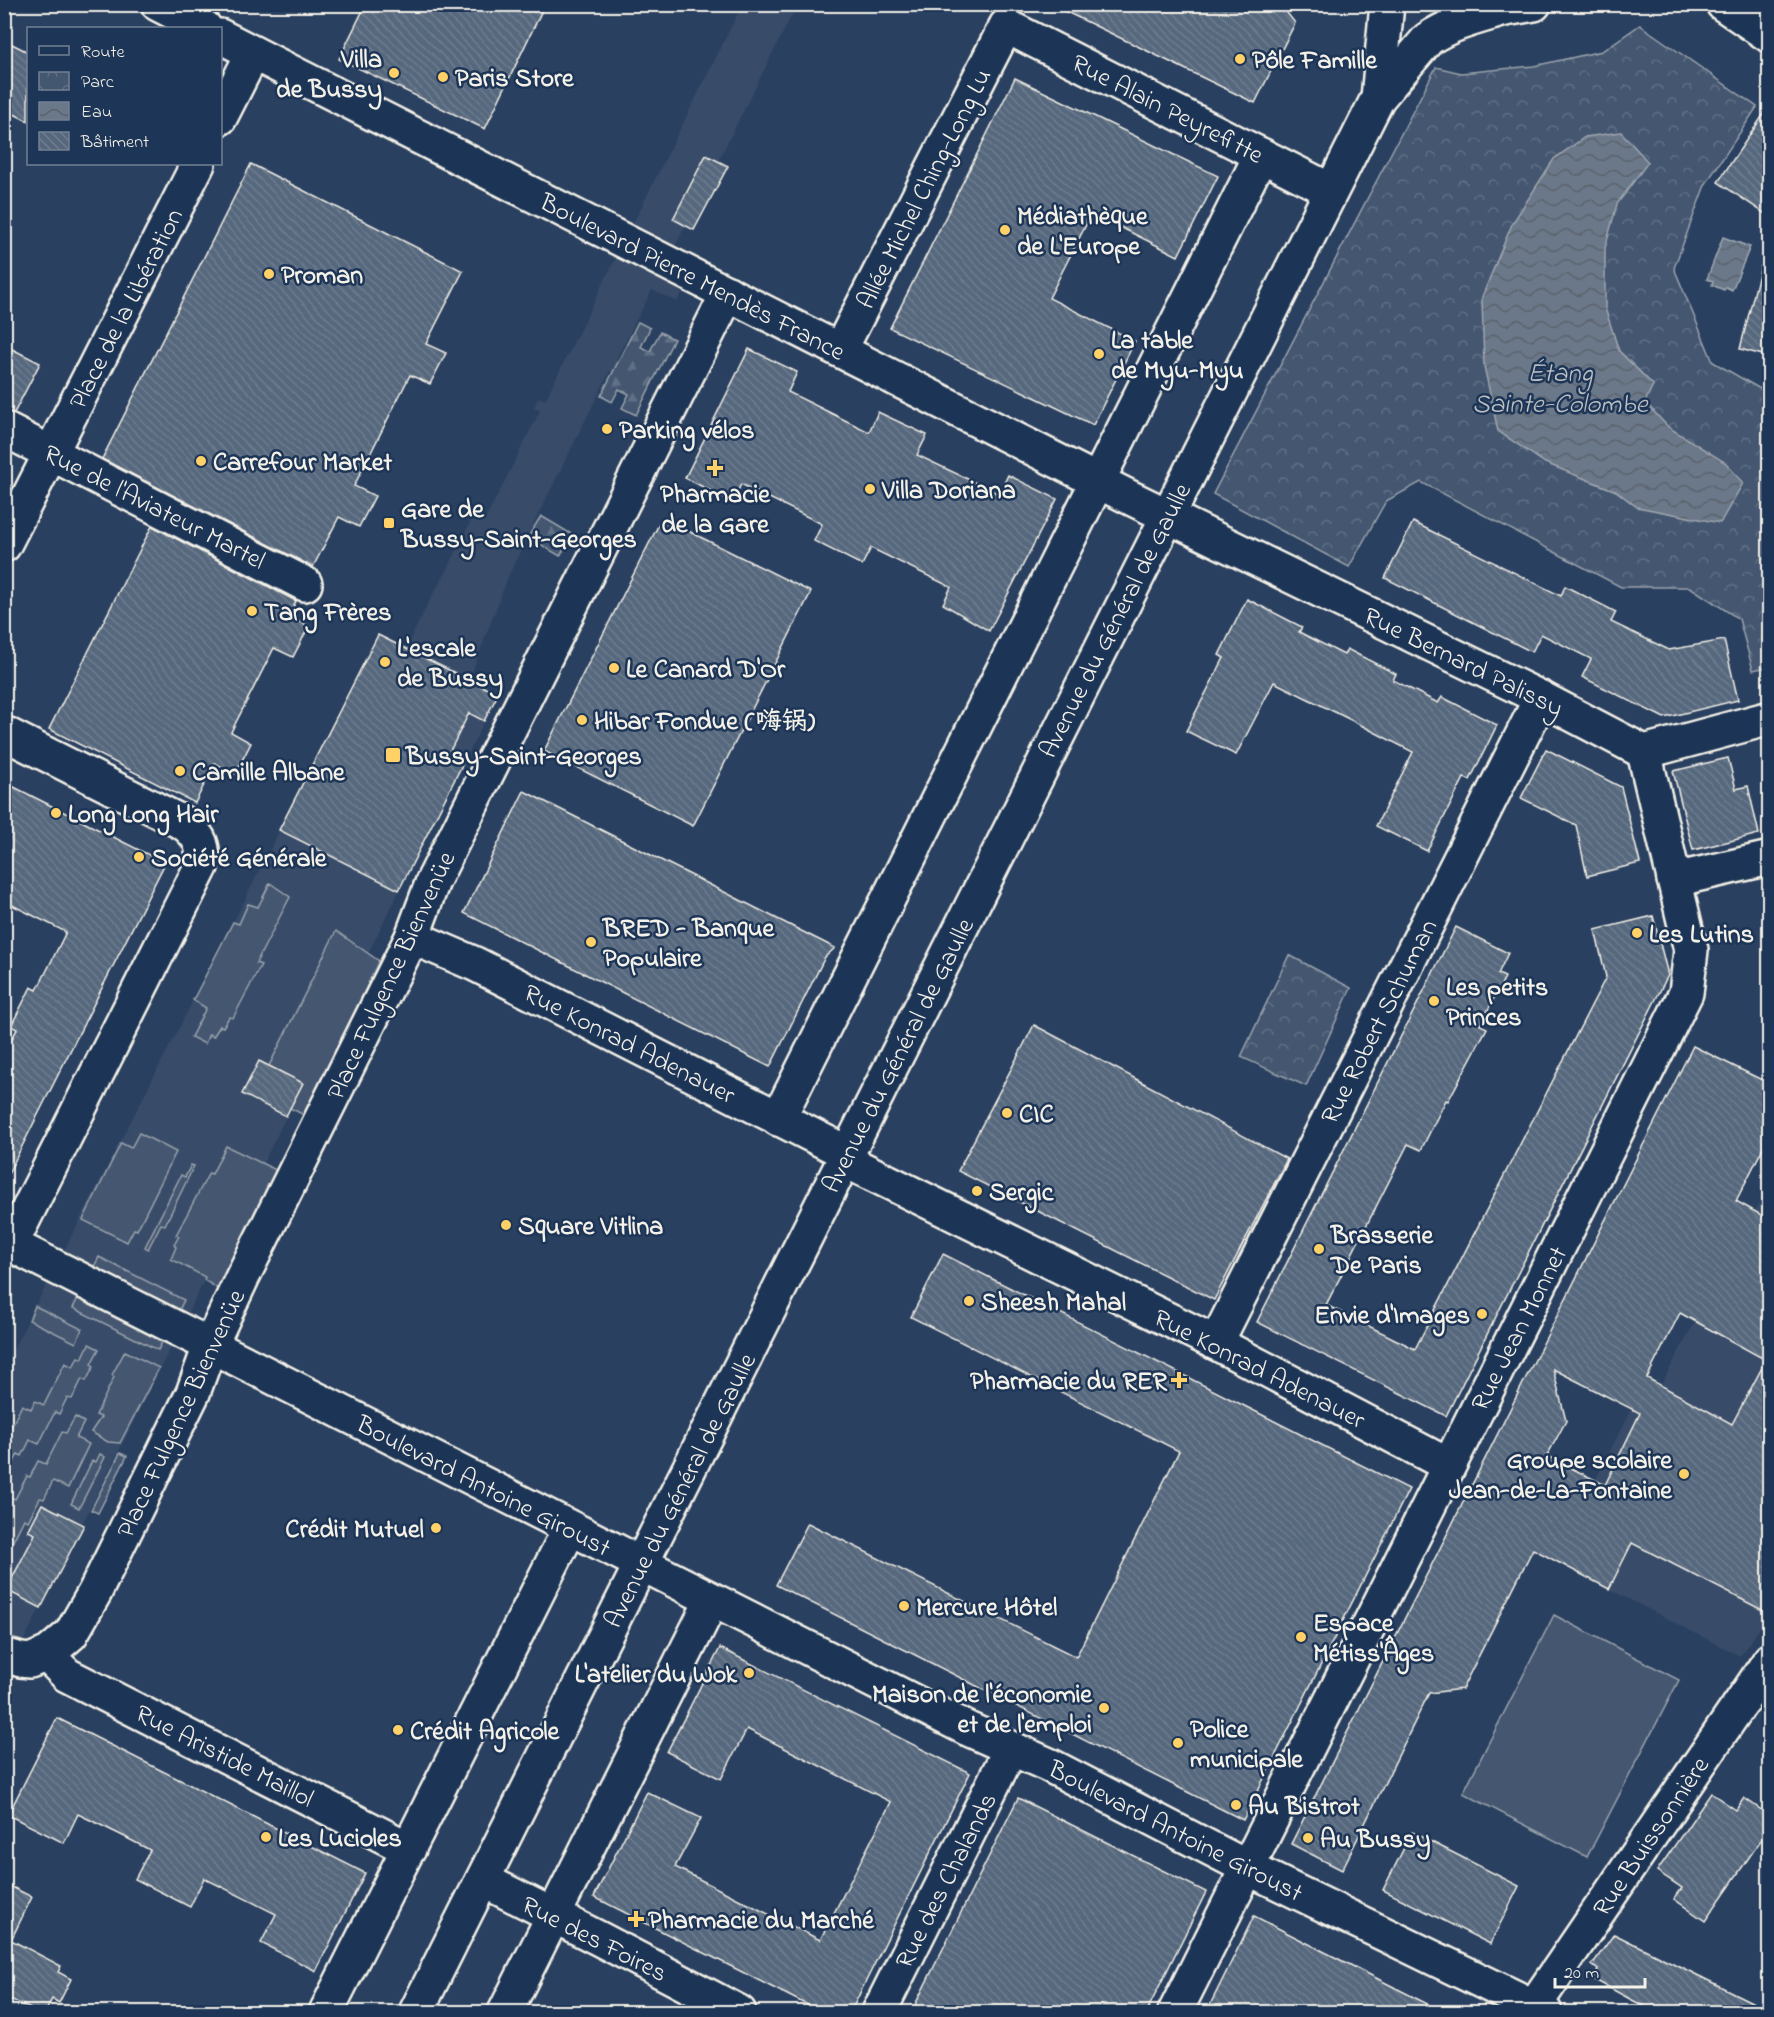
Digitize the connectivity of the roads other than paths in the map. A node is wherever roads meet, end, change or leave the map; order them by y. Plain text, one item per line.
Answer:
1 (158, 4) edge
2 (1387, 4) edge
3 (1460, 4) edge
4 (1723, 4) edge
5 (1519, 7) edge
6 (1006, 26) joint
7 (203, 27) edge
8 (1770, 36) edge
9 (222, 37) edge
10 (253, 53) junction
11 (1378, 98) junction
12 (222, 114) edge
13 (1261, 155) junction
14 (197, 165) edge
15 (1330, 190) junction
16 (728, 293) junction
17 (840, 350) junction
18 (4, 429) edge
19 (51, 452) junction
20 (1097, 481) junction
21 (1166, 516) junction
22 (4, 545) edge
23 (305, 584) dead end
24 (1541, 698) junction
25 (1770, 718) edge
26 (4, 733) edge
27 (1644, 752) junction
28 (1770, 858) edge
29 (1674, 880) junction
30 (412, 937) junction
31 (778, 1119) junction
32 (846, 1156) junction
33 (8, 1243) edge
34 (1216, 1343) junction
35 (210, 1346) junction
36 (1448, 1465) junction
37 (570, 1528) junction
38 (642, 1565) junction
39 (712, 1600) junction
40 (49, 1653) junction
41 (4, 1655) edge
42 (1770, 1660) edge
43 (1011, 1748) junction
44 (409, 1849) junction
45 (1247, 1867) junction
46 (483, 1881) junction
47 (554, 1916) junction
48 (1536, 2011) edge
49 (326, 2013) edge
50 (416, 2013) edge
51 (505, 2013) edge
52 (739, 2013) edge
53 (879, 2013) edge
54 (1175, 2013) edge

1 - 7 street
2 - 11 street, Avenue du Général de Gaulle
3 - 5 street
4 - 8 street
5 - 11 street, Avenue du Général de Gaulle
6 - 13 street, Rue Alain Peyrefitte
6 - 17 street, Allée Michel Ching-Long Lu
9 - 10 street, Boulevard Pierre Mendès France
10 - 12 street
10 - 16 street, Boulevard Pierre Mendès France
11 - 15 street, Avenue du Général de Gaulle
13 - 15 street, Rue Alain Peyrefitte
13 - 20 street
14 - 19 street, Place de la Libération
15 - 21 street, Avenue du Général de Gaulle
16 - 17 street, Boulevard Pierre Mendès France
16 - 30 street, Place Fulgence Bienvenüe
17 - 20 street, Boulevard Pierre Mendès France
18 - 19 street, Rue de l'Aviateur Martel
19 - 22 street, Place de la Libération
19 - 23 street, Rue de l'Aviateur Martel
20 - 21 street, Boulevard Pierre Mendès France
20 - 31 street
21 - 24 street, Rue Bernard Palissy
21 - 32 street, Avenue du Général de Gaulle
24 - 27 street, Rue Bernard Palissy
24 - 34 street, Rue Robert Schuman
25 - 27 street
26 - 33 street
27 - 29 street, Rue Jean Monnet
28 - 29 street
29 - 36 street, Rue Jean Monnet
30 - 31 street, Rue Konrad Adenauer
30 - 35 street, Place Fulgence Bienvenüe
31 - 32 street, Rue Konrad Adenauer
32 - 34 street, Rue Konrad Adenauer
32 - 38 street, Avenue du Général de Gaulle
33 - 35 street, Boulevard Antoine Giroust
34 - 36 street, Rue Konrad Adenauer
35 - 37 street, Boulevard Antoine Giroust
35 - 40 street, Place Fulgence Bienvenüe
36 - 45 street, Rue Jean Monnet
37 - 38 street, Boulevard Antoine Giroust
37 - 44 street
38 - 39 street, Boulevard Antoine Giroust
38 - 46 street, Avenue du Général de Gaulle
39 - 43 street, Boulevard Antoine Giroust
39 - 47 street
40 - 41 street
40 - 44 street, Rue Aristide Maillol
42 - 48 street, Rue Buissonnière
43 - 45 street, Boulevard Antoine Giroust
43 - 53 street, Rue des Chalands
44 - 49 street
45 - 48 street, Boulevard Antoine Giroust
45 - 54 street, Rue Jean Monnet
46 - 47 street, Rue des Foires
46 - 50 street, Avenue du Général de Gaulle
47 - 51 street
47 - 52 street, Rue des Foires

